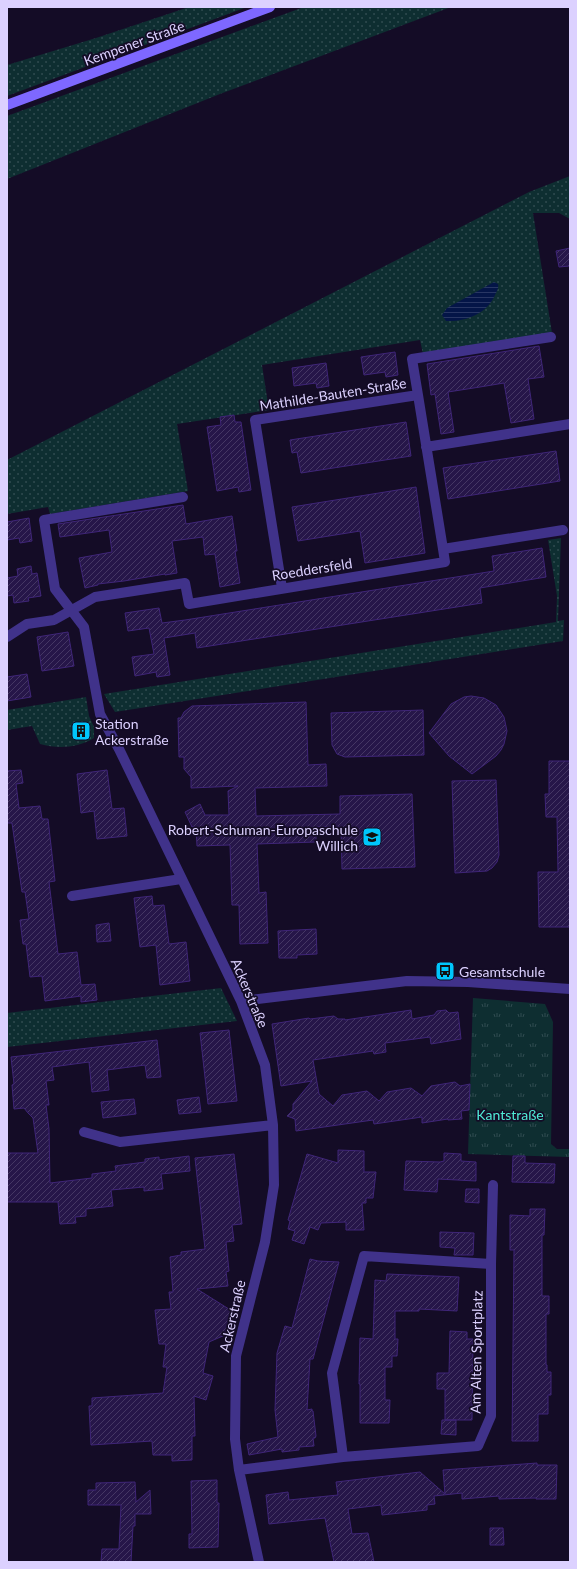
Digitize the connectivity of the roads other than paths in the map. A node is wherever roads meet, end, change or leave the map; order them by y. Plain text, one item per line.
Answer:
1 (270, 7) edge
2 (7, 105) edge
3 (551, 337) dead end
4 (418, 395) junction
5 (569, 424) edge
6 (426, 447) junction
7 (183, 497) dead end
8 (563, 530) dead end
9 (443, 549) junction
10 (282, 588) junction
11 (72, 610) junction
12 (7, 637) edge
13 (181, 879) junction
14 (72, 896) dead end
15 (570, 989) edge
16 (241, 1001) junction
17 (273, 1125) junction
18 (84, 1132) dead end
19 (493, 1185) dead end
20 (491, 1264) junction
21 (343, 1457) junction
22 (240, 1470) junction
23 (260, 1562) edge

1 - 2 main road, Kempener Straße
3 - 4 street, Mathilde-Bauten-Straße
4 - 6 street, Mathilde-Bauten-Straße
4 - 10 street, Mathilde-Bauten-Straße
5 - 6 street
6 - 9 street, Mathilde-Bauten-Straße
7 - 11 street
8 - 9 street
9 - 10 street, Roeddersfeld
10 - 11 street, Roeddersfeld
11 - 12 street, Roeddersfeld
11 - 13 street, Ackerstraße
13 - 14 street
13 - 16 street, Ackerstraße
15 - 16 street
16 - 17 street, Ackerstraße
17 - 18 street
17 - 22 street, Ackerstraße
19 - 20 street, Am Alten Sportplatz
20 - 21 street, Am Alten Sportplatz
20 - 21 street
21 - 22 street, Am Alten Sportplatz
22 - 23 street, Ackerstraße

